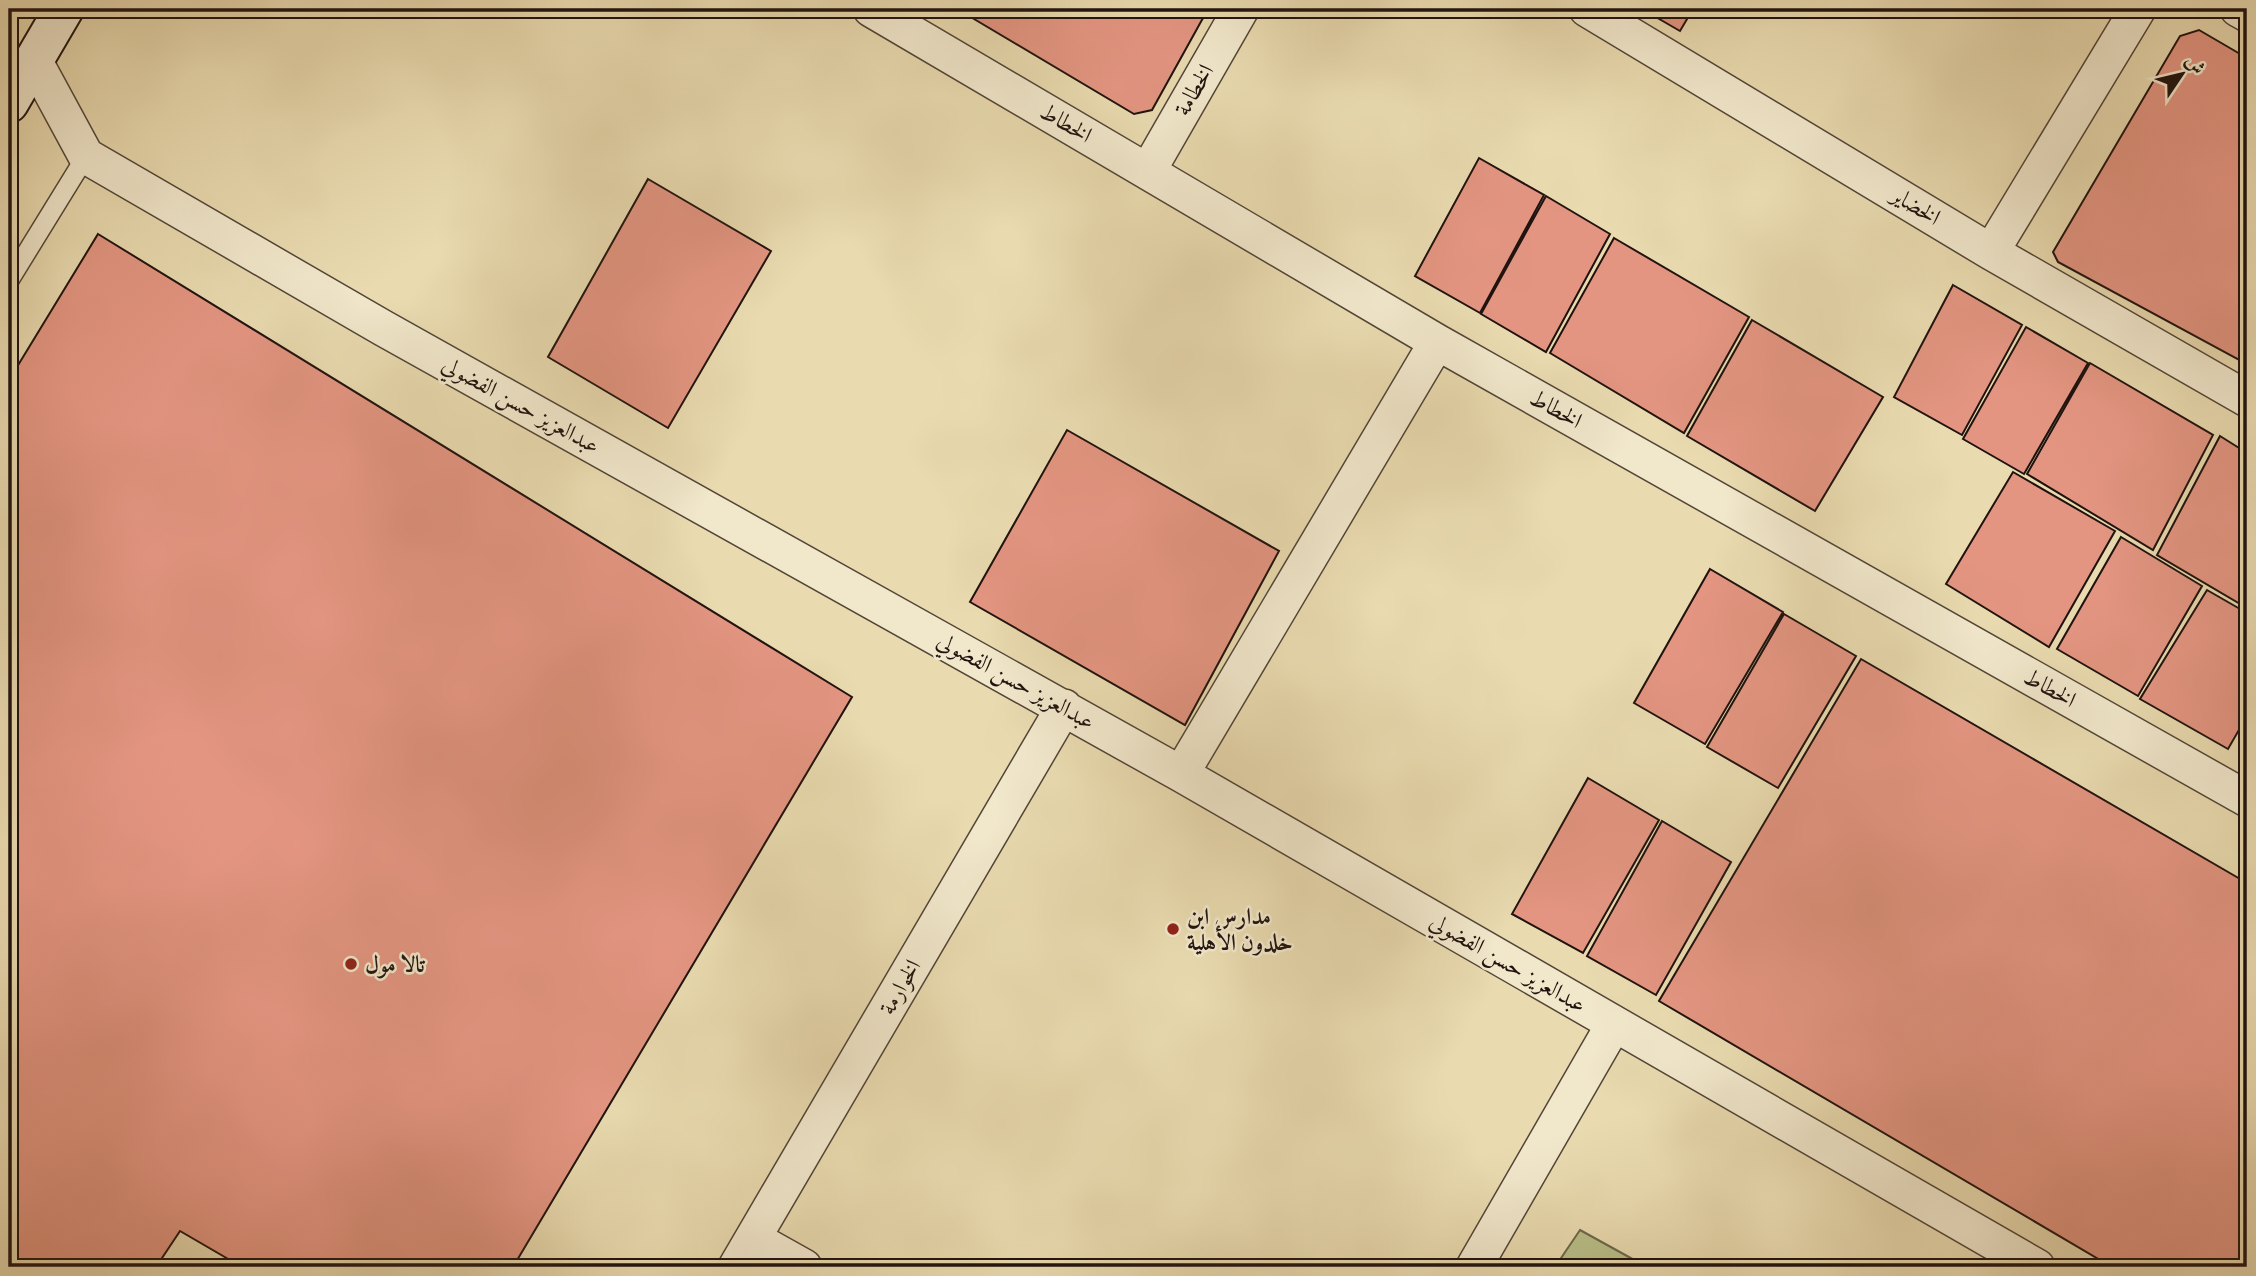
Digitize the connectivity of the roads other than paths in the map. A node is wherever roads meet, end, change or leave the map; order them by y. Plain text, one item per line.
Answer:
1 (64, 9) edge
2 (871, 9) edge
3 (1241, 9) edge
4 (1587, 9) edge
5 (2138, 9) edge
6 (2238, 9) edge
7 (2247, 14) edge
8 (34, 60) junction
9 (9, 103) edge
10 (86, 156) junction
11 (1148, 171) junction
12 (1991, 251) junction
13 (9, 282) edge
14 (1437, 342) junction
15 (2247, 399) edge
16 (1064, 707) junction
17 (1181, 774) junction
18 (2247, 799) edge
19 (1614, 1024) junction
20 (745, 1253) edge
21 (804, 1267) edge
22 (1474, 1267) edge
23 (2037, 1267) edge

1 - 8 street
2 - 11 street, الخطاط
3 - 11 street, الخطامة
4 - 12 street, الخضاير
5 - 12 street
6 - 7 street
8 - 9 street
8 - 10 street
10 - 13 lane
10 - 16 street, عبدالعزيز حسن الفضولي
11 - 14 street, الخطاط
12 - 15 street, الخضاير
14 - 17 street
14 - 18 street, الخطاط
16 - 17 street, عبدالعزيز حسن الفضولي
16 - 20 street, الخوارمة
17 - 19 street, عبدالعزيز حسن الفضولي
19 - 22 street
19 - 23 street, عبدالعزيز حسن الفضولي
20 - 21 street

